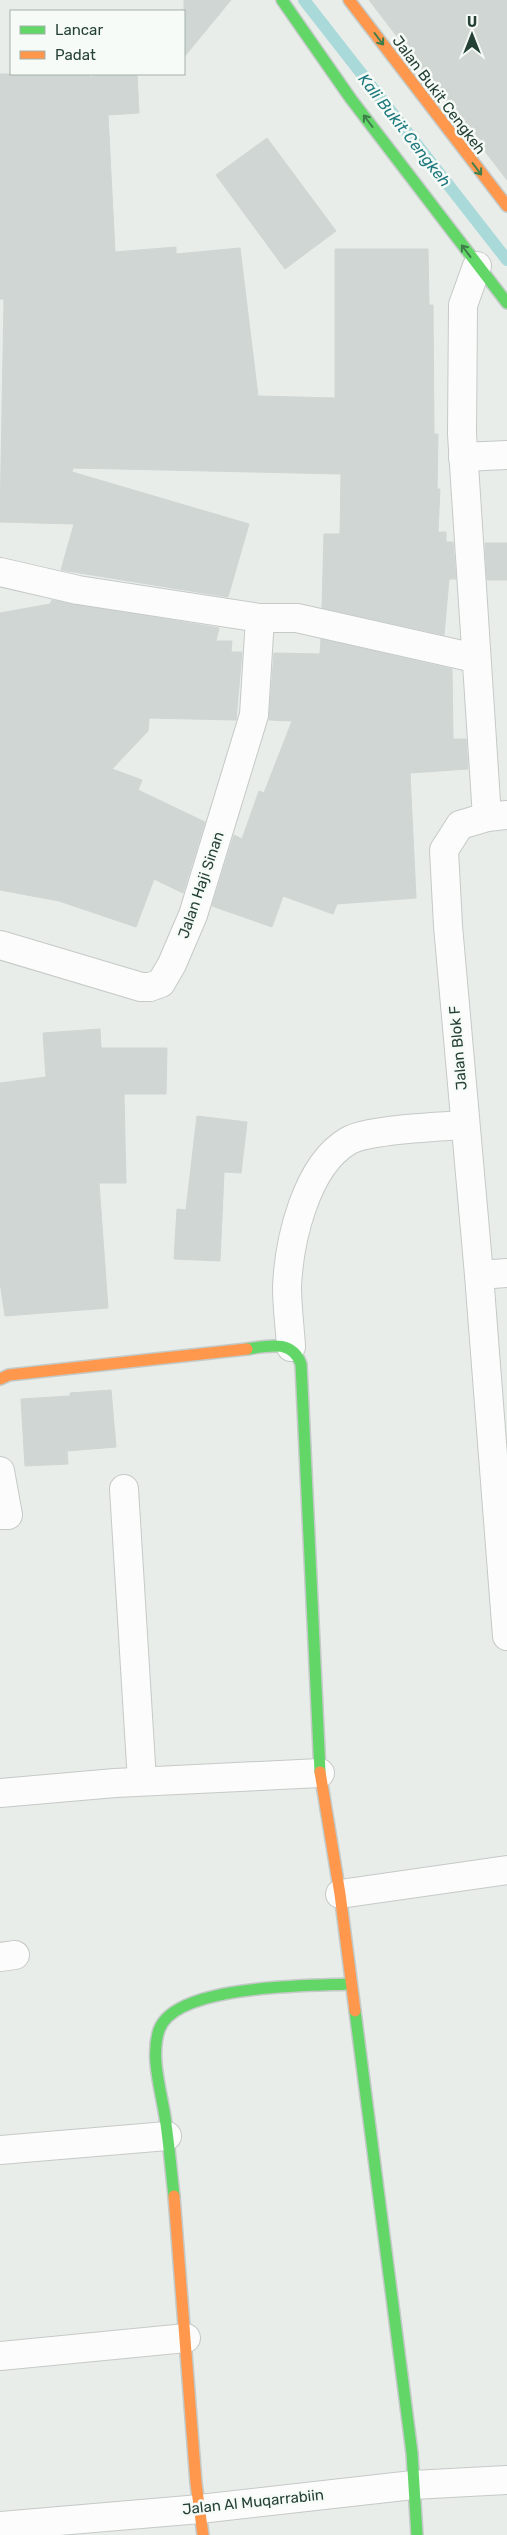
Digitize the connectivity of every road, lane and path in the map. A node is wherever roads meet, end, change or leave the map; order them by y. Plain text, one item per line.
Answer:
1 (282, 0) edge
2 (349, 0) edge
3 (507, 206) edge
4 (478, 266) junction
5 (507, 303) edge
6 (507, 454) edge
7 (464, 457) junction
8 (0, 572) edge
9 (260, 618) junction
10 (476, 658) junction
11 (497, 816) edge
12 (0, 945) edge
13 (465, 1125) junction
14 (507, 1272) edge
15 (479, 1275) junction
16 (291, 1347) junction
17 (0, 1379) edge
18 (0, 1471) edge
19 (124, 1489) dead end
20 (0, 1515) edge
21 (507, 1636) edge
22 (320, 1773) junction
23 (142, 1781) junction
24 (0, 1793) edge
25 (507, 1870) edge
26 (340, 1894) junction
27 (350, 1984) junction
28 (167, 2136) junction
29 (0, 2150) edge
30 (186, 2338) junction
31 (0, 2356) edge
32 (507, 2480) edge
33 (413, 2485) junction
34 (200, 2508) junction
35 (0, 2526) edge
36 (203, 2535) edge
37 (416, 2535) edge

4 -> 1 street
2 -> 3 street, Jalan Bukit Cengkeh
4 - 5 street
4 - 7 street
6 - 7 street
7 - 10 street
8 - 9 street
9 - 10 street
9 - 12 street, Jalan Haji Sinan
10 - 11 street
11 - 13 street, Jalan Blok F
13 - 15 street, Jalan Blok F
13 - 16 street
14 - 15 street
15 - 21 street, Jalan Blok F
16 - 17 street
16 - 22 street
18 - 20 street
19 - 23 street
22 - 23 street
22 - 26 street
23 - 24 street
25 - 26 street
26 - 27 street
27 - 28 street
27 - 33 street
28 - 29 street
28 - 30 street
30 - 31 street
30 - 34 street
32 - 33 street, Jalan Al Muqarrabiin
33 - 34 street, Jalan Al Muqarrabiin
33 - 37 street
34 - 35 street, Jalan Al Muqarrabiin
34 - 36 street

